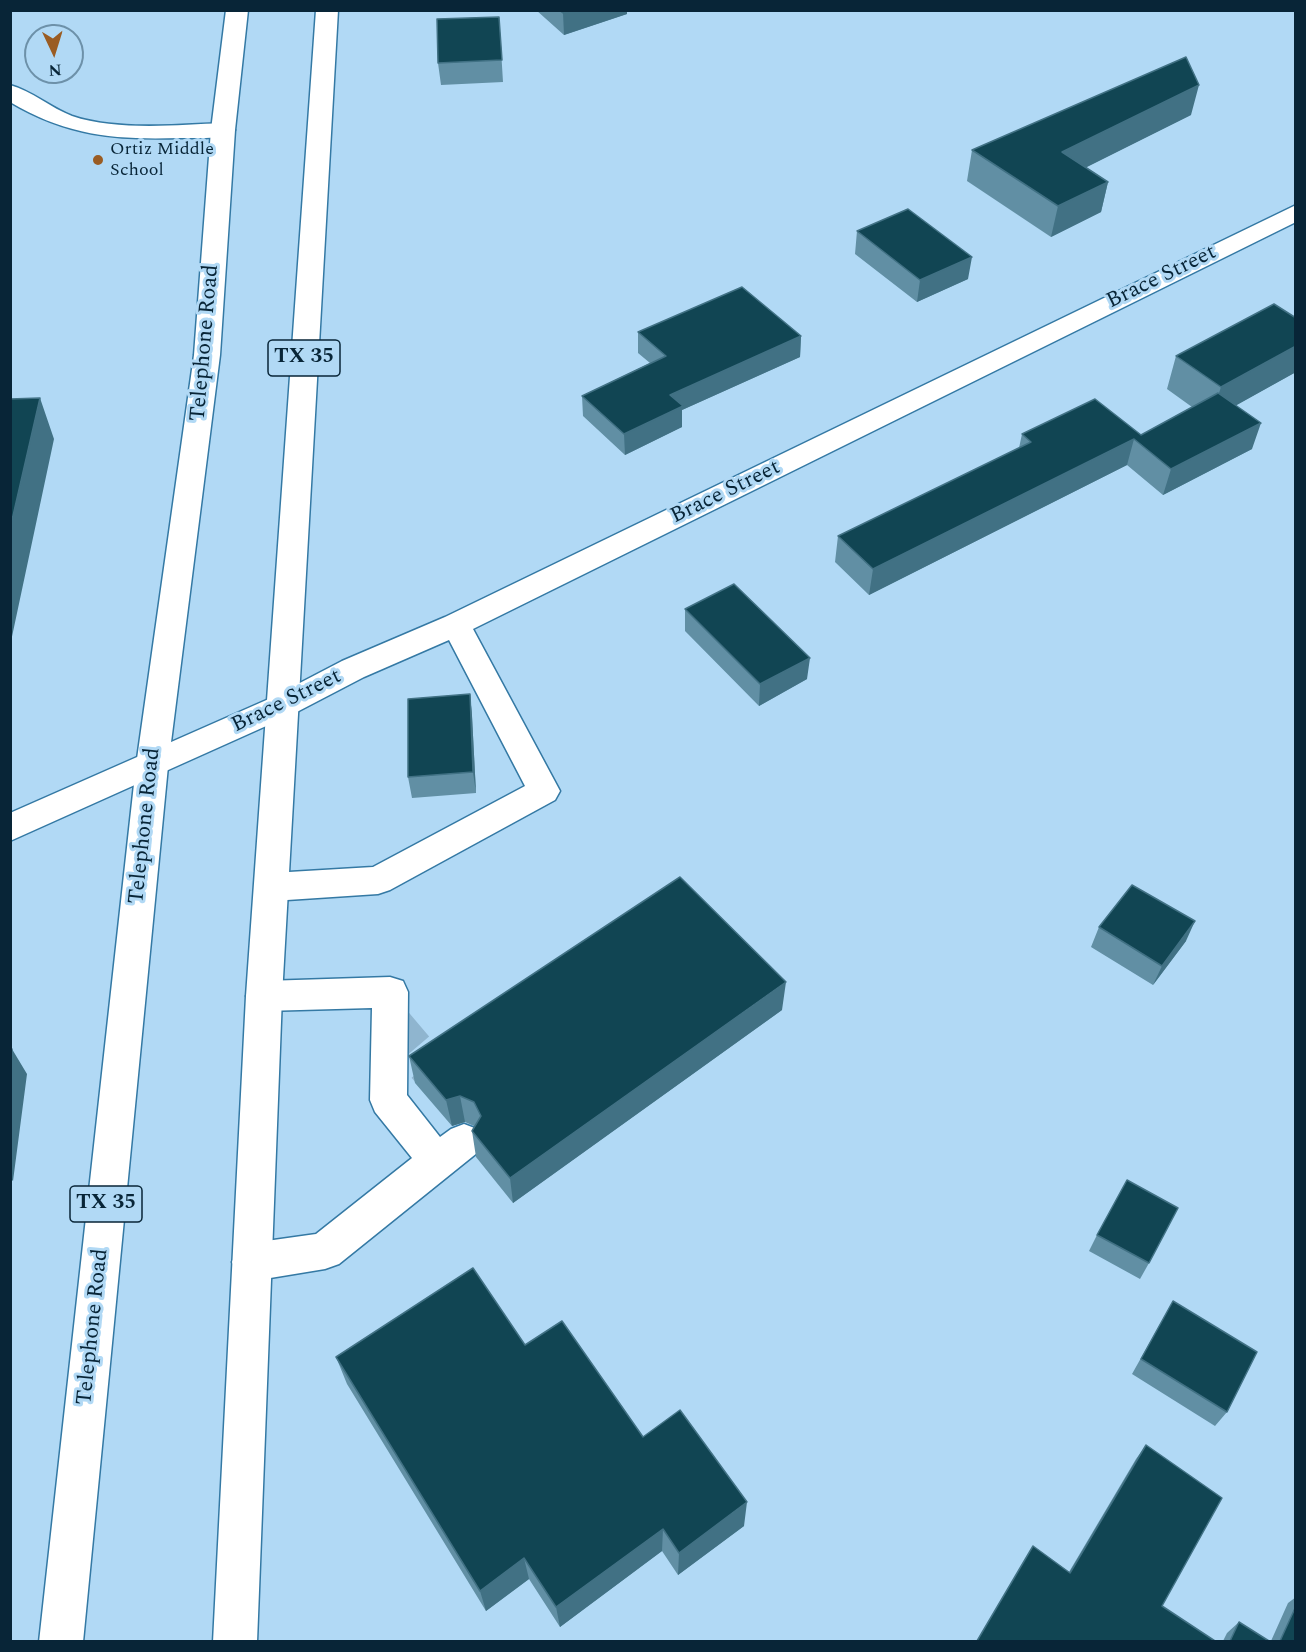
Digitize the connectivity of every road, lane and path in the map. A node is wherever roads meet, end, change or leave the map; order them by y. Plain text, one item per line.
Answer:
1 (237, 10) edge
2 (327, 10) edge
3 (10, 92) edge
4 (223, 130) junction
5 (1296, 212) edge
6 (456, 625) junction
7 (282, 706) junction
8 (152, 766) junction
9 (10, 828) edge
10 (272, 887) junction
11 (264, 996) junction
12 (252, 1262) junction
13 (61, 1641) edge
14 (235, 1641) edge

1 - 4 main road, Telephone Road / TX 35
2 - 7 main road, TX 35
3 - 4 main road
4 - 8 main road, Telephone Road / TX 35
5 - 6 main road, Brace Street
6 - 7 main road, Brace Street
6 - 10 main road
7 - 8 main road, Brace Street
7 - 10 main road, TX 35
8 - 9 main road, Brace Street
8 - 13 main road, Telephone Road / TX 35
10 - 11 main road, TX 35
11 - 12 main road, TX 35
11 - 12 main road
12 - 14 main road, TX 35

